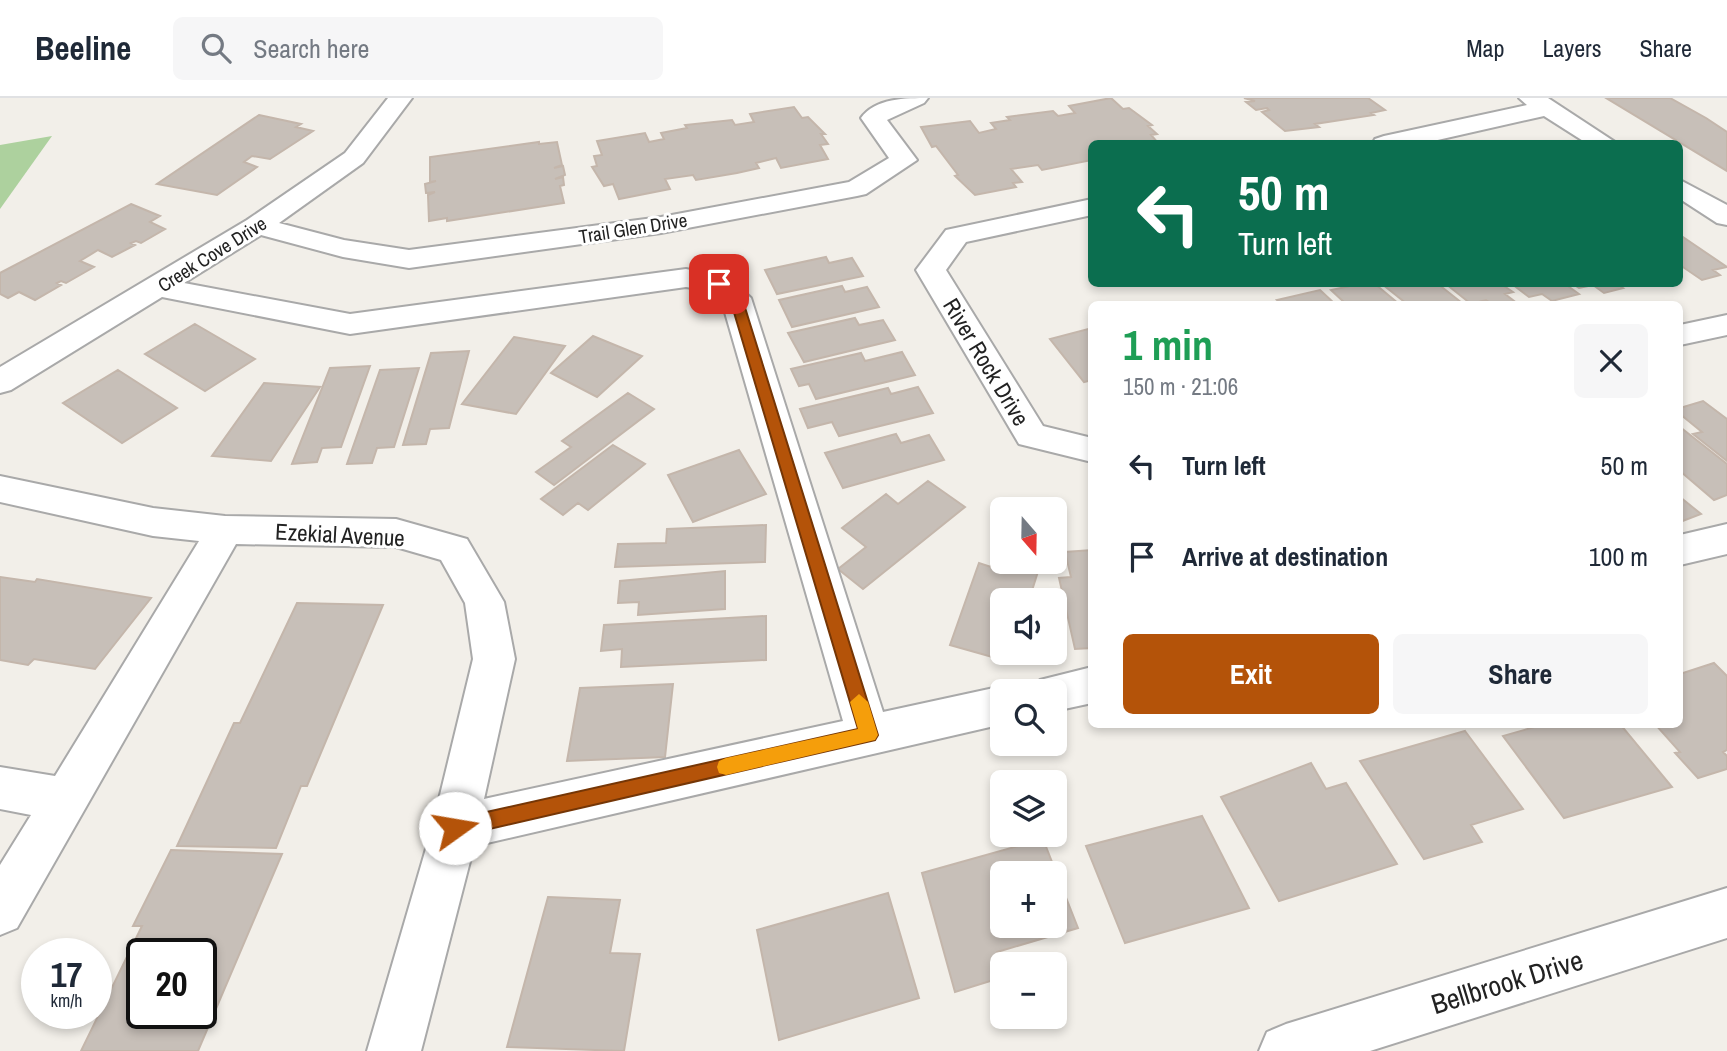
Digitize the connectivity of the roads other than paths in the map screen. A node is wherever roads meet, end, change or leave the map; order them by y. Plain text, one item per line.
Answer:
1 (400, 98) edge
2 (916, 98) edge
3 (1539, 103) edge
4 (1399, 140) edge
5 (1599, 140) edge
6 (1683, 190) edge
7 (1088, 208) edge
8 (1727, 217) edge
9 (257, 226) junction
10 (159, 287) junction
11 (1727, 325) edge
12 (1683, 334) edge
13 (0, 382) edge
14 (1088, 449) edge
15 (0, 489) edge
16 (225, 530) junction
17 (1727, 539) edge
18 (1683, 549) edge
19 (1088, 686) edge
20 (1067, 690) edge
21 (990, 708) edge
22 (869, 735) junction
23 (0, 788) edge
24 (64, 799) junction
25 (455, 828) junction
26 (0, 911) edge
27 (1727, 913) edge
28 (394, 1051) edge
29 (1286, 1051) edge

1 - 9 street, Creek Cove Drive
2 - 9 street, Trail Glen Drive
3 - 4 street
3 - 5 street
6 - 8 street
7 - 14 street, River Rock Drive
9 - 10 street, Creek Cove Drive
10 - 13 street, Creek Cove Drive
10 - 22 street
11 - 12 street
15 - 16 street, Ezekial Avenue
16 - 24 street
16 - 25 street, Ezekial Avenue
17 - 18 street
19 - 20 street
21 - 22 street
22 - 25 street
23 - 24 street
24 - 26 street
25 - 28 street, Ezekial Avenue
27 - 29 street, Bellbrook Drive

